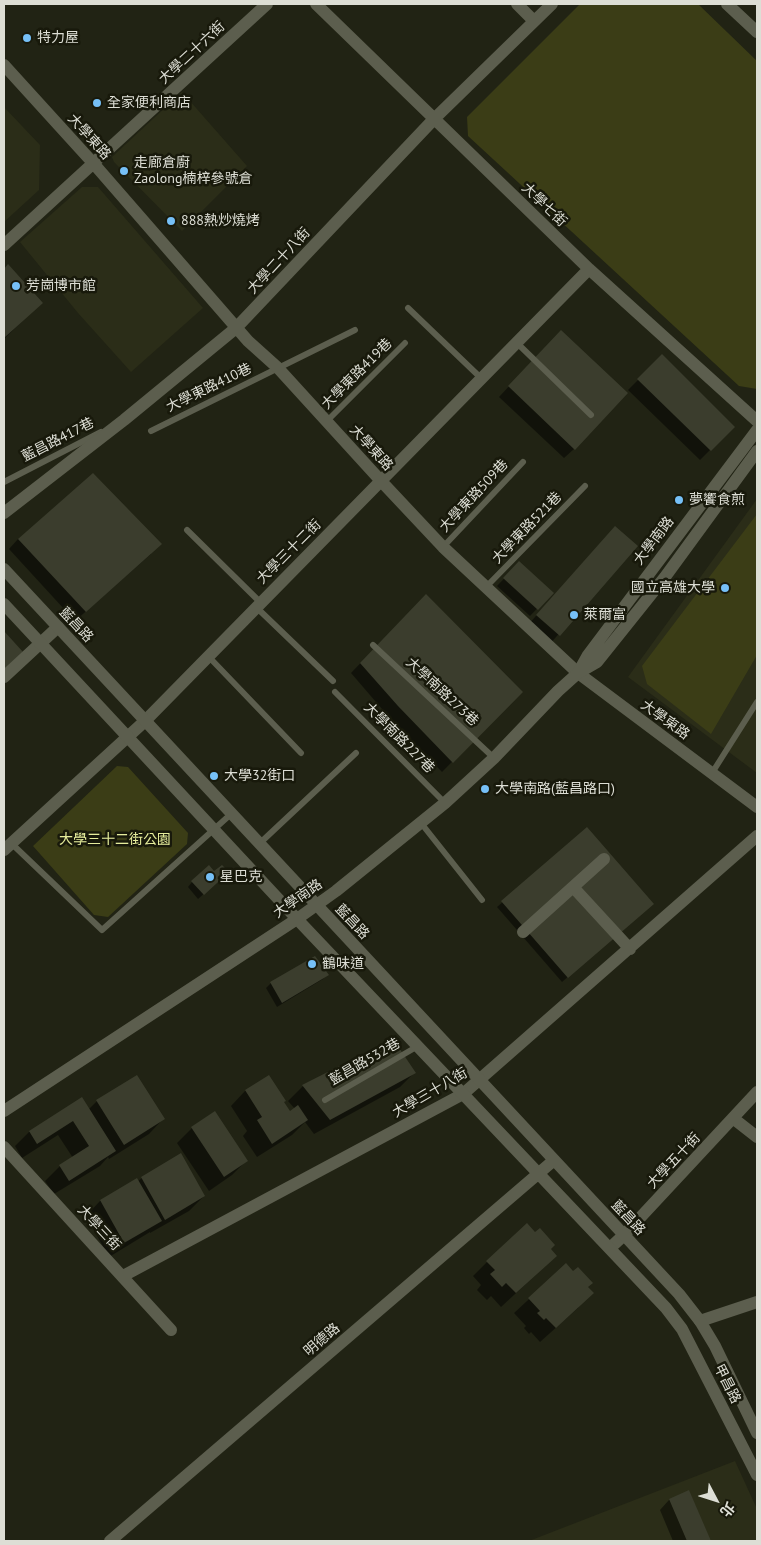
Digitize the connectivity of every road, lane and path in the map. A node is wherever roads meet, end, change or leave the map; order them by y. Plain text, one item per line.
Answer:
1 (266, 4) edge
2 (316, 4) edge
3 (516, 4) edge
4 (552, 4) edge
5 (727, 4) edge
6 (534, 21) junction
7 (757, 32) edge
8 (4, 65) edge
9 (434, 120) junction
10 (94, 164) junction
11 (4, 245) edge
12 (589, 269) junction
13 (408, 308) dead end
14 (236, 328) junction
15 (355, 330) dead end
16 (517, 343) junction
17 (405, 344) dead end
18 (278, 368) junction
19 (482, 379) junction
20 (591, 415) dead end
21 (124, 420) junction
22 (327, 421) junction
23 (757, 421) edge
24 (757, 430) edge
25 (151, 431) dead end
26 (757, 451) edge
27 (523, 462) dead end
28 (4, 482) edge
29 (381, 482) junction
30 (585, 486) dead end
31 (4, 512) edge
32 (187, 530) dead end
33 (443, 547) junction
34 (4, 570) edge
35 (486, 588) junction
36 (4, 604) edge
37 (258, 605) junction
38 (58, 627) junction
39 (39, 643) junction
40 (373, 644) dead end
41 (208, 656) junction
42 (578, 673) junction
43 (4, 677) edge
44 (333, 681) dead end
45 (335, 692) dead end
46 (757, 702) edge
47 (145, 721) junction
48 (128, 737) junction
49 (301, 753) dead end
50 (356, 753) dead end
51 (494, 758) junction
52 (712, 773) junction
53 (445, 803) junction
54 (757, 807) edge
55 (231, 814) junction
56 (421, 824) junction
57 (213, 829) junction
58 (757, 836) edge
59 (258, 844) junction
60 (8, 846) edge
61 (604, 859) dead end
62 (573, 887) junction
63 (482, 900) dead end
64 (315, 905) junction
65 (297, 919) junction
66 (523, 932) dead end
67 (630, 949) junction
68 (418, 1046) junction
69 (480, 1081) junction
70 (757, 1092) edge
71 (464, 1094) junction
72 (325, 1100) dead end
73 (4, 1111) edge
74 (734, 1119) junction
75 (757, 1137) edge
76 (4, 1146) edge
77 (553, 1161) junction
78 (539, 1175) junction
79 (624, 1235) junction
80 (610, 1248) junction
81 (123, 1276) junction
82 (679, 1294) joint
83 (757, 1302) edge
84 (700, 1321) junction
85 (171, 1330) dead end
86 (757, 1433) edge
87 (757, 1475) edge
88 (110, 1541) edge

1 - 10 street, 大學二十六街
2 - 9 street, 大學七街
3 - 6 street
4 - 6 street, 大學二十八街
5 - 7 street
6 - 9 street, 大學二十八街
8 - 10 street, 大學東路
9 - 12 street, 大學七街
9 - 14 street, 大學二十八街
10 - 11 street, 大學二十六街
10 - 14 street, 大學東路
12 - 16 street, 大學三十二街
12 - 23 street, 大學七街
13 - 19 lane
14 - 18 street, 大學東路
14 - 21 street, 大學二十八街
15 - 18 lane, 大學東路410巷
16 - 19 street, 大學三十二街
16 - 20 lane
17 - 22 lane, 大學東路419巷
18 - 22 street, 大學東路
18 - 25 lane, 大學東路410巷
19 - 29 street, 大學三十二街
21 - 28 lane, 藍昌路417巷
21 - 31 street, 大學二十八街
22 - 29 street, 大學東路
24 - 42 street, 大學南路
26 - 42 street, 大學南路
27 - 33 lane, 大學東路509巷
29 - 33 street, 大學東路
29 - 37 street, 大學三十二街
30 - 35 lane, 大學東路521巷
32 - 37 lane
33 - 35 street, 大學東路
34 - 38 street, 藍昌路
35 - 42 street, 大學東路
36 - 39 street
37 - 41 street, 大學三十二街
37 - 44 lane
38 - 39 street
38 - 47 street, 藍昌路
39 - 43 street
39 - 48 street
40 - 51 lane, 大學南路273巷
41 - 47 street, 大學三十二街
41 - 49 lane
42 - 51 street, 大學南路
42 - 52 street, 大學東路
45 - 53 lane, 大學南路227巷
46 - 52 lane
47 - 48 street, 大學三十二街
47 - 55 street, 藍昌路
48 - 57 street
48 - 60 street, 大學三十二街
50 - 59 lane
51 - 53 street, 大學南路
52 - 54 street, 大學東路
53 - 56 street, 大學南路
55 - 57 lane
55 - 59 street, 藍昌路
56 - 63 lane
56 - 64 street, 大學南路
57 - 60 lane
57 - 65 street
58 - 67 street, 大學三十八街
59 - 64 street, 藍昌路
61 - 62 street
62 - 66 street
62 - 67 street
64 - 65 street, 大學南路
64 - 69 street, 藍昌路
65 - 68 street
65 - 73 street, 大學南路
67 - 69 street, 大學三十八街
68 - 71 street
68 - 72 lane, 藍昌路532巷
69 - 71 street, 大學三十八街
69 - 77 street, 藍昌路
70 - 74 street, 大學五十街
71 - 78 street
71 - 81 street, 大學三十八街
74 - 75 street
74 - 79 street, 大學五十街
76 - 81 street, 大學三街
77 - 78 street, 明德路
77 - 79 street, 藍昌路
78 - 80 street
78 - 88 street, 明德路
79 - 80 street, 大學五十街
79 - 82 street, 藍昌路
80 - 87 street, 甲昌路
81 - 85 street, 大學三街
82 - 84 street, 甲昌路
83 - 84 street
84 - 86 street, 甲昌路

